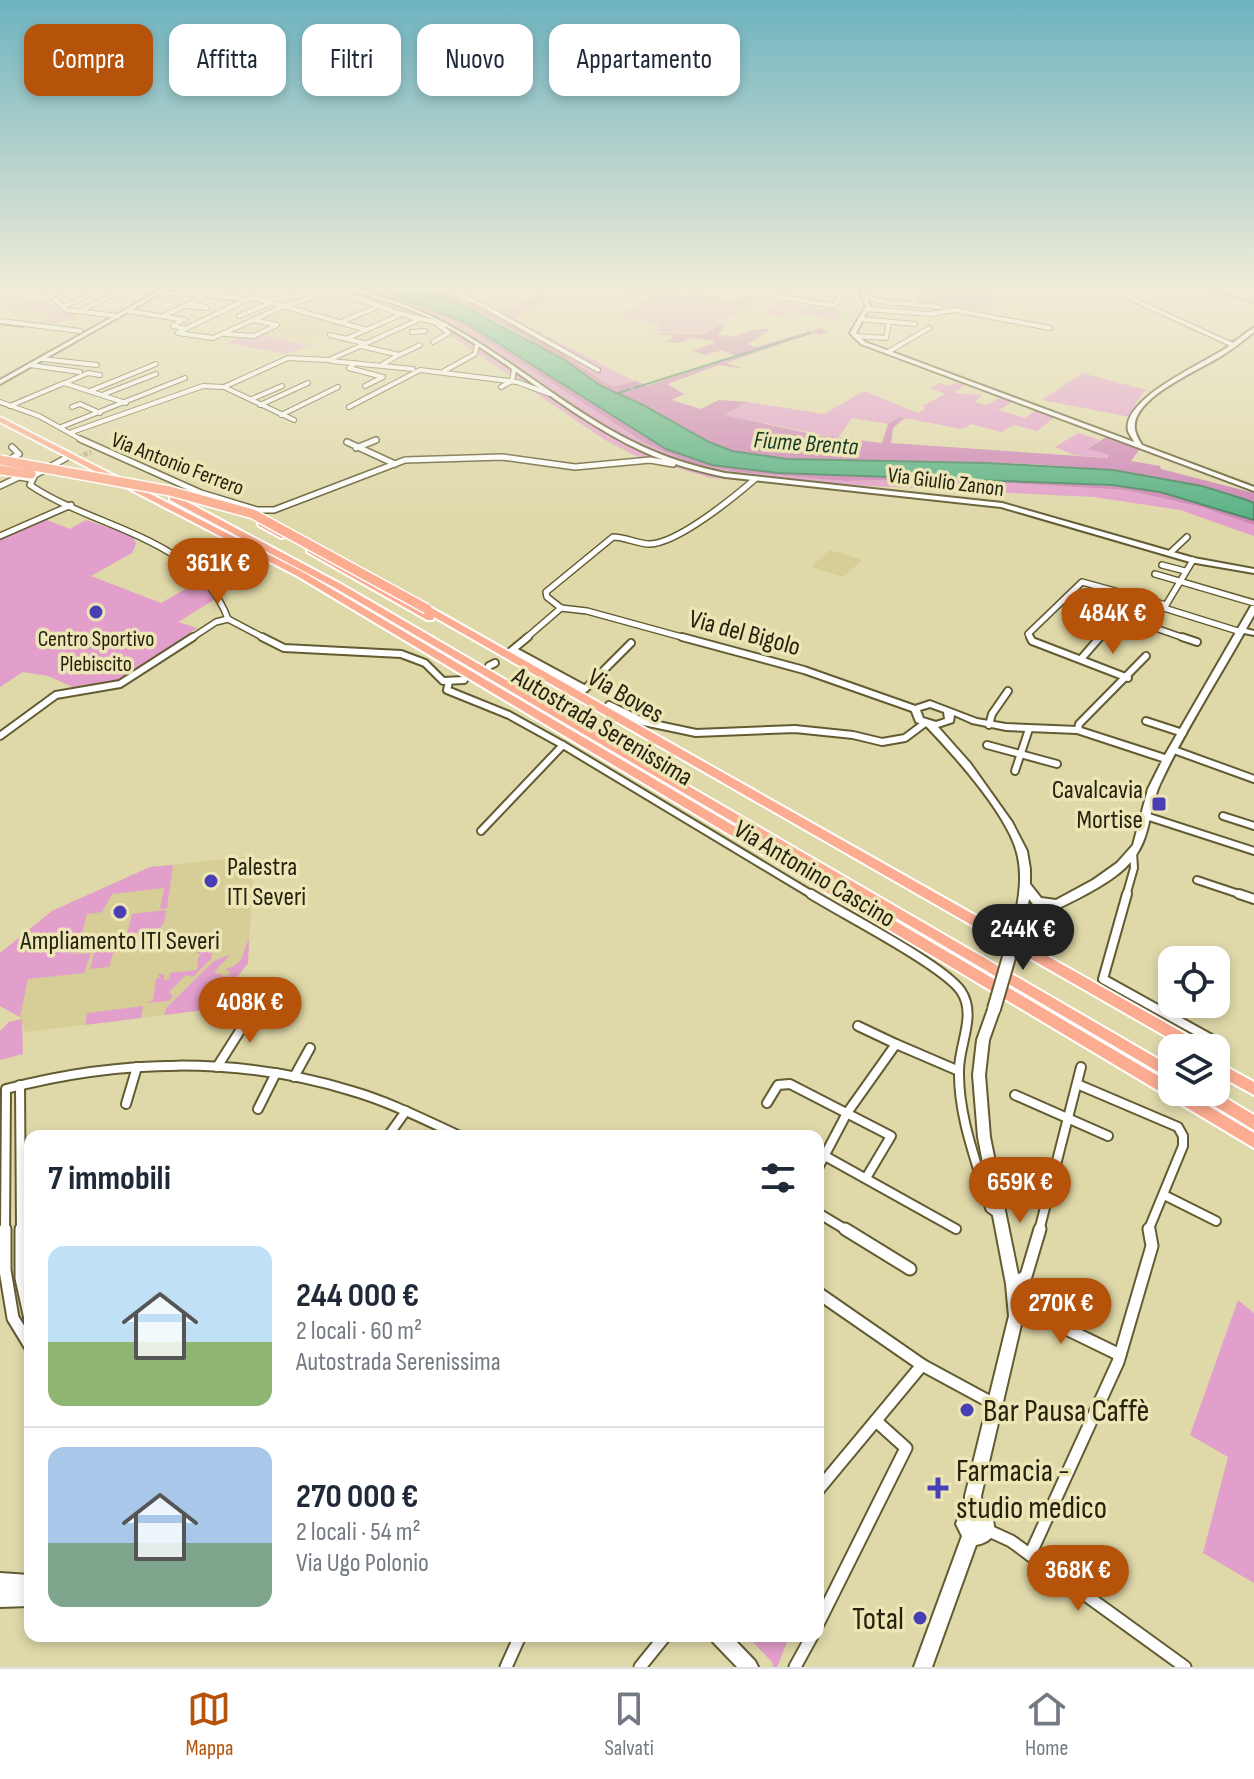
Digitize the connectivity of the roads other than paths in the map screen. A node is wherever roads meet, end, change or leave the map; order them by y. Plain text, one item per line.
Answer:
1 (29, 366) edge
2 (36, 366) edge
3 (152, 366) edge
4 (271, 366) edge
5 (350, 366) edge
6 (387, 366) edge
7 (453, 366) edge
8 (509, 366) edge
9 (590, 366) edge
10 (925, 366) edge
11 (1199, 366) edge
12 (413, 369) dead end
13 (514, 369) junction
14 (598, 370) dead end
15 (80, 372) dead end
16 (442, 372) junction
17 (156, 374) dead end
18 (124, 377) junction
19 (185, 378) dead end
20 (0, 381) edge
21 (512, 381) junction
22 (64, 383) junction
23 (308, 383) dead end
24 (282, 386) dead end
25 (365, 386) dead end
26 (224, 387) junction
27 (338, 387) dead end
28 (501, 387) dead end
29 (87, 390) junction
30 (74, 393) dead end
31 (550, 394) junction
32 (102, 395) junction
33 (252, 399) junction
34 (0, 402) edge
35 (126, 403) junction
36 (260, 405) junction
37 (72, 407) dead end
38 (349, 407) dead end
39 (5, 408) edge
40 (100, 413) junction
41 (281, 415) junction
42 (0, 419) edge
43 (294, 420) dead end
44 (61, 427) junction
45 (72, 432) junction
46 (1129, 436) junction
47 (376, 440) dead end
48 (347, 442) dead end
49 (12, 447) dead end
50 (355, 448) junction
51 (68, 459) tunnel mouth
52 (0, 464) edge
53 (395, 464) junction
54 (673, 464) junction
55 (78, 478) junction
56 (31, 479) junction
57 (755, 479) junction
58 (0, 486) edge
59 (1254, 489) edge
60 (71, 505) junction
61 (0, 536) edge
62 (1187, 537) dead end
63 (1170, 553) junction
64 (1193, 560) junction
65 (1162, 565) dead end
66 (1185, 571) junction
67 (1254, 571) edge
68 (1155, 574) dead end
69 (1179, 581) junction
70 (1254, 605) edge
71 (1165, 606) junction
72 (561, 608) junction
73 (228, 619) junction
74 (1147, 625) junction
75 (1107, 629) dead end
76 (1241, 631) junction
77 (1140, 633) dead end
78 (1254, 633) edge
79 (1197, 642) dead end
80 (631, 643) dead end
81 (1146, 656) dead end
82 (1081, 659) junction
83 (1128, 678) junction
84 (464, 680) dead end
85 (449, 682) junction
86 (1008, 691) dead end
87 (609, 705) dead end
88 (915, 709) junction
89 (948, 710) junction
90 (1146, 721) dead end
91 (927, 724) junction
92 (989, 725) junction
93 (1029, 729) junction
94 (1078, 730) junction
95 (1183, 733) junction
96 (0, 736) edge
97 (563, 745) junction
98 (987, 745) dead end
99 (1021, 755) junction
100 (1170, 755) junction
101 (1057, 764) dead end
102 (1015, 771) dead end
103 (1254, 779) edge
104 (1146, 816) junction
105 (1223, 816) dead end
106 (1254, 826) edge
107 (481, 831) dead end
108 (1136, 849) junction
109 (1254, 851) edge
110 (1197, 880) dead end
111 (1026, 884) junction
112 (1254, 899) edge
113 (1056, 903) junction
114 (1018, 924) junction
115 (1003, 946) tunnel mouth
116 (1019, 954) tunnel mouth
117 (255, 1007) dead end
118 (858, 1026) dead end
119 (1158, 1034) edge
120 (1173, 1034) edge
121 (1190, 1034) edge
122 (896, 1044) junction
123 (310, 1048) dead end
124 (1230, 1061) edge
125 (1158, 1066) edge
126 (137, 1067) junction
127 (217, 1067) junction
128 (1081, 1067) dead end
129 (959, 1071) junction
130 (276, 1073) junction
131 (1230, 1075) edge
132 (294, 1077) junction
133 (1254, 1080) edge
134 (1077, 1084) junction
135 (1158, 1084) edge
136 (20, 1085) junction
137 (1254, 1089) edge
138 (1015, 1095) dead end
139 (767, 1103) dead end
140 (126, 1104) dead end
141 (1195, 1106) edge
142 (1226, 1106) edge
143 (258, 1109) dead end
144 (406, 1111) junction
145 (847, 1113) junction
146 (1068, 1120) junction
147 (1254, 1123) edge
148 (392, 1130) edge
149 (447, 1130) edge
150 (1108, 1136) dead end
151 (1254, 1141) edge
152 (825, 1156) joint
153 (866, 1178) junction
154 (20, 1187) junction
155 (5, 1190) junction
156 (1164, 1195) junction
157 (998, 1214) junction
158 (824, 1217) edge
159 (1216, 1221) dead end
160 (956, 1229) dead end
161 (910, 1269) dead end
162 (1013, 1284) junction
163 (23, 1296) junction
164 (824, 1297) edge
165 (24, 1299) edge
166 (9, 1303) junction
167 (1017, 1311) junction
168 (24, 1332) edge
169 (1120, 1355) junction
170 (922, 1365) junction
171 (996, 1405) junction
172 (876, 1421) junction
173 (824, 1483) edge
174 (979, 1532) junction
175 (1030, 1555) junction
176 (0, 1582) edge
177 (24, 1584) edge
178 (24, 1597) edge
179 (0, 1598) edge
180 (824, 1612) edge
181 (517, 1642) edge
182 (660, 1642) edge
183 (725, 1642) edge
184 (808, 1642) edge
185 (506, 1667) edge
186 (640, 1667) edge
187 (749, 1667) edge
188 (795, 1667) edge
189 (923, 1667) edge
190 (1185, 1667) edge

1 - 20 street
2 - 15 street
3 - 18 street
4 - 26 street
5 - 25 street
6 - 12 street
7 - 16 street, Via Giulio Zanon
8 - 13 street, Via Giulio Zanon
9 - 14 street
10 - 46 street
11 - 46 street
13 - 21 street
13 - 31 street, Via Giulio Zanon
16 - 21 street, Via Giulio Zanon
16 - 38 street, Via Giulio Zanon
17 - 32 street
18 - 22 street
18 - 29 street
19 - 35 street
21 - 28 street
21 - 31 street, Via Giulio Zanon
22 - 29 street
22 - 39 street
23 - 36 street
24 - 33 street
26 - 33 street
26 - 45 street
27 - 41 street
29 - 30 street
29 - 32 street
31 - 54 street, Via Giulio Zanon
32 - 35 street
33 - 36 street
34 - 39 street, Via Antonio Ferrero
35 - 40 street
36 - 41 street
37 - 40 street
39 - 44 street, Via Antonio Ferrero
39 - 125 highway, Autostrada Serenissima
40 - 44 street
41 - 43 street
42 - 135 highway, Autostrada Serenissima
44 - 45 street, Via Antonio Ferrero
45 - 53 street, Via Antonio Ferrero
46 - 59 street
47 - 50 street
48 - 50 street, Via Antonio Ferrero
49 - 52 street
50 - 53 street, Via Antonio Ferrero
51 - 56 street
52 - 55 highway, bridge
52 - 55 highway, bridge
53 - 54 street, Via Antonio Ferrero
54 - 57 street, Via Giulio Zanon
55 - 115 highway, Via Boves, bridge
55 - 120 highway, Via Boves, bridge
56 - 58 street
56 - 60 street
57 - 63 street, Via Giulio Zanon
57 - 72 street
60 - 61 street
60 - 73 street
62 - 63 street
63 - 64 street, Via Giulio Zanon
64 - 66 street
64 - 67 street, Via Giulio Zanon
65 - 66 street
66 - 69 street
68 - 69 street
69 - 70 street
69 - 71 street
70 - 76 street
71 - 74 street
71 - 76 street
71 - 82 street
72 - 80 street
72 - 88 street, Via del Bigolo
73 - 85 street
73 - 96 street
74 - 77 street
74 - 79 street
75 - 82 street
76 - 78 street
76 - 95 street
81 - 83 street
82 - 83 street
83 - 94 street
84 - 85 street
85 - 97 street, Via Antonino Cascino
86 - 92 street
87 - 91 street
88 - 89 street, Via del Bigolo
88 - 91 street
89 - 91 street
89 - 92 street, Via del Bigolo
90 - 95 street
91 - 111 street
92 - 93 street, Via del Bigolo
93 - 94 street, Via del Bigolo
93 - 99 street
94 - 100 street, Via del Bigolo
95 - 100 street
97 - 107 street
97 - 129 street, Via Antonino Cascino
98 - 99 street
99 - 101 street
99 - 102 street
100 - 103 street
100 - 104 street
104 - 108 street
104 - 109 street
105 - 106 street
108 - 113 street
108 - 121 street
110 - 112 street
111 - 113 street
111 - 114 street
113 - 114 street
114 - 157 street, bridge
116 - 119 highway
117 - 127 street
118 - 122 street
122 - 129 street
122 - 145 street
123 - 132 street
124 - 133 highway
126 - 127 street
126 - 136 street
126 - 140 street
127 - 130 street
128 - 134 street
129 - 157 street, Via Antonino Cascino
130 - 132 street
130 - 143 street
131 - 137 highway
132 - 144 street
134 - 146 street
134 - 156 street
136 - 154 street
136 - 155 street
138 - 146 street
139 - 145 street
141 - 151 highway, Autostrada Serenissima
142 - 147 highway
144 - 148 street
144 - 149 street
145 - 152 street
145 - 153 street
146 - 150 street
146 - 162 street
152 - 153 street
153 - 160 street
154 - 155 street
154 - 163 street
155 - 166 street
156 - 159 street
156 - 169 street
157 - 162 street
158 - 161 street
162 - 167 street
163 - 165 street
163 - 166 street
164 - 170 street
166 - 168 street
167 - 169 street
167 - 171 street
169 - 175 street
170 - 171 street
170 - 172 street
171 - 174 street
172 - 173 street
172 - 180 street
174 - 175 street
174 - 189 street
175 - 190 street
176 - 177 street
178 - 179 street
181 - 185 street
182 - 186 street
183 - 187 street
184 - 188 street

